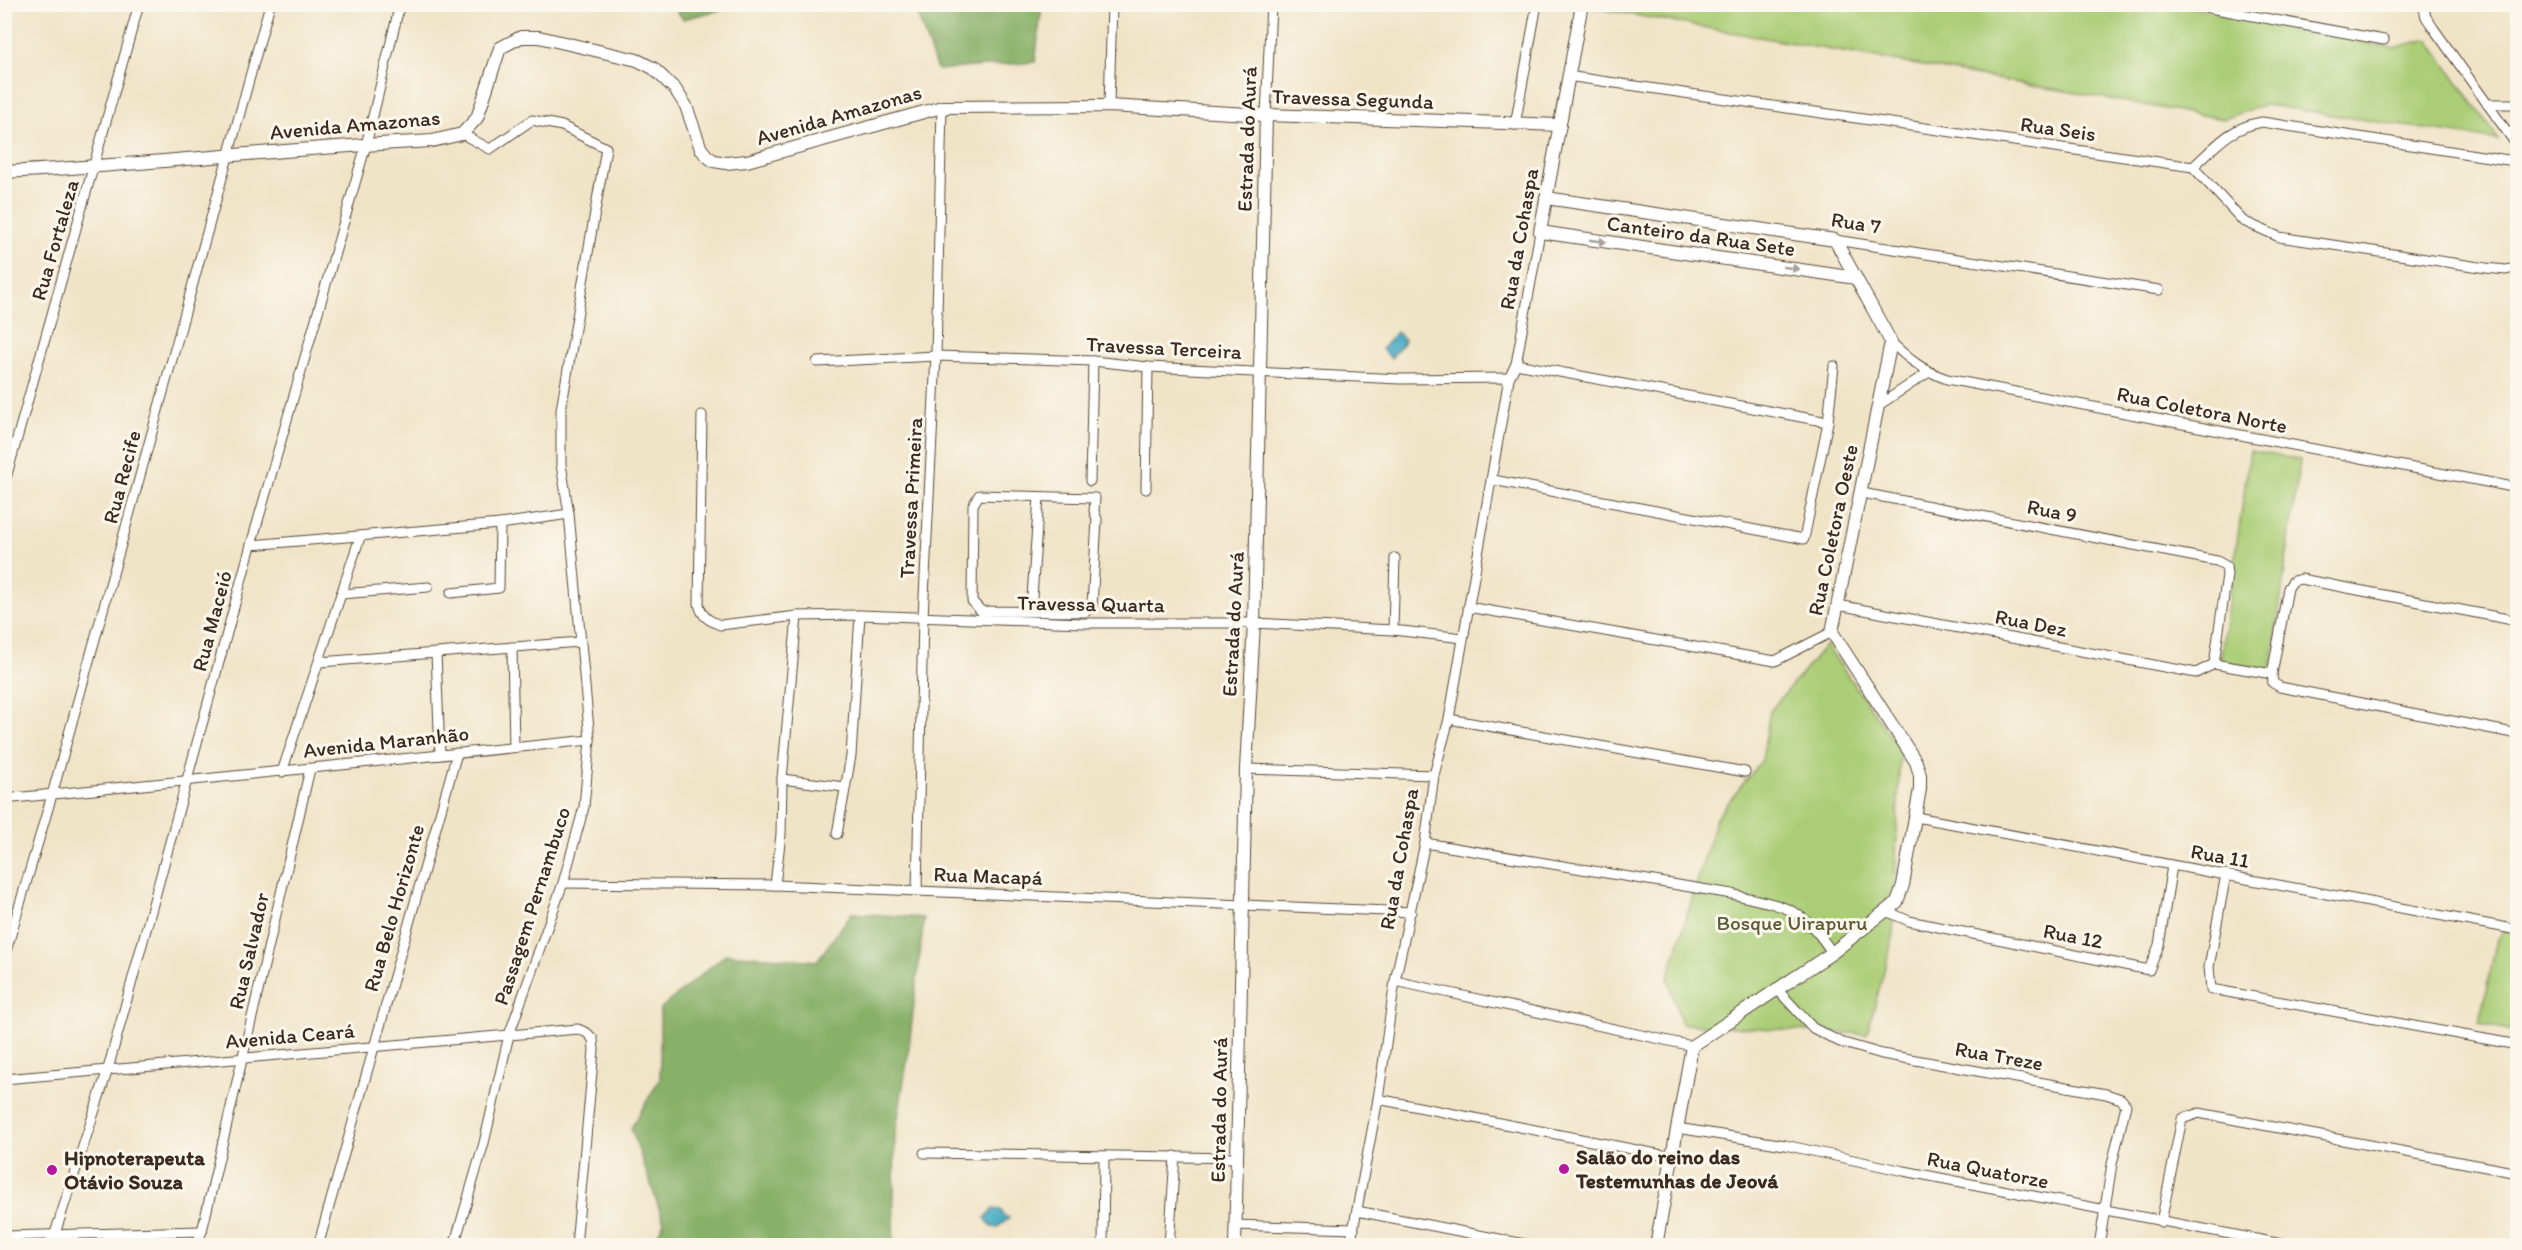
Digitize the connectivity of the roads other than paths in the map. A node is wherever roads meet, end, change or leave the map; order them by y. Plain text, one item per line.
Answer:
1 (8, 4) edge
2 (139, 4) edge
3 (270, 4) edge
4 (400, 4) edge
5 (1112, 4) edge
6 (1271, 4) edge
7 (1537, 4) edge
8 (1582, 4) edge
9 (2188, 4) edge
10 (2423, 4) edge
11 (4, 17) edge
12 (2384, 40) dead end
13 (1567, 76) junction
14 (2487, 104) junction
15 (2517, 104) edge
16 (942, 106) junction
17 (1109, 106) junction
18 (1266, 115) junction
19 (1515, 124) junction
20 (1560, 125) junction
21 (462, 134) junction
22 (366, 145) junction
23 (2517, 147) edge
24 (230, 155) junction
25 (2517, 159) edge
26 (2193, 167) junction
27 (95, 168) junction
28 (4, 172) edge
29 (1546, 198) junction
30 (1540, 232) junction
31 (1835, 240) junction
32 (2517, 267) edge
33 (1856, 278) junction
34 (2159, 290) dead end
35 (1891, 342) junction
36 (936, 356) junction
37 (1093, 361) junction
38 (817, 362) dead end
39 (1516, 364) junction
40 (1834, 366) dead end
41 (1148, 367) junction
42 (1261, 371) junction
43 (1929, 372) junction
44 (1509, 378) junction
45 (1879, 405) junction
46 (702, 415) dead end
47 (1828, 422) junction
48 (1493, 480) junction
49 (1090, 481) dead end
50 (4, 485) edge
51 (2517, 488) edge
52 (1146, 489) dead end
53 (1862, 493) junction
54 (1040, 497) junction
55 (569, 514) junction
56 (500, 524) junction
57 (360, 537) junction
58 (251, 545) junction
59 (1395, 558) dead end
60 (428, 587) dead end
61 (451, 593) dead end
62 (341, 594) junction
63 (1838, 605) junction
64 (1468, 607) junction
65 (1031, 611) junction
66 (1085, 612) junction
67 (860, 615) junction
68 (797, 616) junction
69 (923, 617) junction
70 (2517, 621) edge
71 (1083, 623) junction
72 (1254, 623) junction
73 (1393, 630) junction
74 (1832, 633) junction
75 (1462, 638) junction
76 (580, 642) junction
77 (512, 647) junction
78 (436, 653) junction
79 (320, 662) junction
80 (2214, 664) junction
81 (2272, 674) junction
82 (1449, 719) junction
83 (2517, 734) edge
84 (590, 740) junction
85 (514, 747) junction
86 (457, 753) junction
87 (440, 755) junction
88 (310, 769) junction
89 (1246, 769) junction
90 (282, 772) junction
91 (1745, 772) dead end
92 (1434, 775) junction
93 (782, 779) junction
94 (187, 782) junction
95 (844, 787) junction
96 (52, 795) junction
97 (4, 799) edge
98 (1916, 817) junction
99 (837, 834) dead end
100 (1425, 843) junction
101 (2172, 866) junction
102 (2226, 874) junction
103 (563, 883) junction
104 (775, 885) junction
105 (917, 891) junction
106 (1243, 904) junction
107 (1886, 911) junction
108 (1411, 912) junction
109 (2517, 930) edge
110 (1832, 953) junction
111 (4, 958) edge
112 (1395, 981) junction
113 (1776, 988) junction
114 (509, 1035) junction
115 (2517, 1045) edge
116 (374, 1046) junction
117 (1692, 1046) junction
118 (243, 1058) junction
119 (108, 1069) junction
120 (4, 1079) edge
121 (1378, 1099) junction
122 (1677, 1128) junction
123 (924, 1153) dead end
124 (1104, 1156) junction
125 (1175, 1156) junction
126 (1672, 1157) junction
127 (1238, 1158) junction
128 (2517, 1173) edge
129 (1357, 1211) junction
130 (2105, 1211) junction
131 (2161, 1222) junction
132 (1235, 1225) junction
133 (1354, 1229) junction
134 (202, 1230) junction
135 (4, 1236) edge
136 (53, 1241) edge
137 (196, 1245) edge
138 (318, 1245) edge
139 (454, 1245) edge
140 (576, 1245) edge
141 (1103, 1245) edge
142 (1169, 1245) edge
143 (1235, 1245) edge
144 (1350, 1245) edge
145 (1535, 1245) edge
146 (1656, 1245) edge
147 (2099, 1245) edge
148 (2292, 1245) edge

1 - 11 street
2 - 27 street, Rua Fortaleza
3 - 24 street, Rua Recife
4 - 22 street, Rua Maceió
5 - 17 street
6 - 18 street, Estrada do Aurá
7 - 19 street
8 - 13 street, Rua da Cohaspa
9 - 12 street
10 - 14 street
13 - 20 street, Rua da Cohaspa
13 - 26 street, Rua Seis
14 - 15 street
14 - 23 street
16 - 17 street, Travessa Segunda
16 - 21 street, Avenida Amazonas
16 - 36 street, Travessa Primeira
17 - 18 street, Travessa Segunda
18 - 19 street, Travessa Segunda
18 - 42 street, Estrada do Aurá
19 - 20 street, Travessa Segunda
20 - 29 street, Rua da Cohaspa
21 - 22 street, Avenida Amazonas
21 - 55 street, Passagem Pernambuco
22 - 24 street, Avenida Amazonas
22 - 58 street, Rua Maceió
24 - 27 street, Avenida Amazonas
24 - 96 street, Rua Recife
25 - 26 street
26 - 32 street
27 - 28 street, Avenida Amazonas
27 - 50 street, Rua Fortaleza
29 - 30 street, Rua da Cohaspa
29 - 31 street, Rua 7
30 -> 33 street, Canteiro da Rua Sete
30 - 39 street, Rua da Cohaspa
31 - 33 street
31 - 34 street, Rua 7
33 - 35 street
35 - 43 street, Rua Coletora Norte
35 - 45 street, Rua Coletora Oeste
36 - 37 street, Travessa Terceira
36 - 38 street, Travessa Terceira
36 - 69 street, Travessa Primeira
37 - 41 street, Travessa Terceira
37 - 49 street
39 - 44 street, Rua da Cohaspa
39 - 47 street
40 - 47 street
41 - 42 street, Travessa Terceira
41 - 52 street
42 - 44 street, Travessa Terceira
42 - 72 street, Estrada do Aurá
43 - 45 street
43 - 51 street, Rua Coletora Norte
44 - 48 street, Rua da Cohaspa
45 - 53 street, Rua Coletora Oeste
46 - 68 street, Travessa Quarta
47 - 48 street
48 - 64 street, Rua da Cohaspa
53 - 63 street, Rua Coletora Oeste
53 - 80 street, Rua 9
54 - 65 street
54 - 65 street
54 - 66 street
55 - 56 street
55 - 76 street, Passagem Pernambuco
56 - 57 street
56 - 61 street
57 - 58 street
57 - 62 street
58 - 94 street, Rua Maceió
59 - 73 street
60 - 62 street
62 - 79 street
63 - 74 street, Rua Coletora Oeste
63 - 80 street, Rua Dez
64 - 74 street
64 - 75 street, Rua da Cohaspa
65 - 66 street
66 - 71 street
67 - 68 street, Travessa Quarta
67 - 69 street, Travessa Quarta
67 - 95 street
68 - 93 street
69 - 71 street, Travessa Quarta
69 - 105 street, Travessa Primeira
70 - 81 street
71 - 72 street, Travessa Quarta
72 - 73 street, Travessa Quarta
72 - 89 street, Estrada do Aurá
73 - 75 street, Travessa Quarta
74 - 98 street, Rua Coletora Oeste
75 - 82 street, Rua da Cohaspa
76 - 77 street
76 - 84 street, Passagem Pernambuco
77 - 78 street
77 - 85 street
78 - 79 street
78 - 87 street
79 - 90 street
80 - 81 street
81 - 83 street
82 - 91 street
82 - 92 street, Rua da Cohaspa
84 - 85 street, Avenida Maranhão
84 - 103 street, Passagem Pernambuco
85 - 86 street, Avenida Maranhão
86 - 87 street, Avenida Maranhão
86 - 116 street, Rua Belo Horizonte
87 - 88 street, Avenida Maranhão
88 - 90 street, Avenida Maranhão
88 - 118 street, Rua Salvador
89 - 92 street
89 - 106 street, Estrada do Aurá
90 - 94 street, Avenida Maranhão
92 - 100 street, Rua da Cohaspa
93 - 95 street
93 - 104 street
94 - 96 street, Avenida Maranhão
94 - 119 street, Rua Maceió
95 - 99 street
96 - 97 street, Avenida Maranhão
96 - 111 street, Rua Recife
98 - 101 street, Rua 11
98 - 107 street, Rua Coletora Oeste
100 - 108 street, Rua da Cohaspa
100 - 110 street
101 - 102 street, Rua 11
101 - 107 street, Rua 12
102 - 109 street, Rua 11
102 - 115 street
103 - 104 street, Rua Macapá
103 - 114 street, Passagem Pernambuco
104 - 105 street, Rua Macapá
105 - 106 street, Rua Macapá
106 - 108 street, Rua Macapá
106 - 127 street, Estrada do Aurá
107 - 110 street, Rua Coletora Oeste
108 - 112 street, Rua da Cohaspa
110 - 113 street, Rua Coletora Oeste
112 - 117 street
112 - 121 street, Rua da Cohaspa
113 - 117 street, Rua Coletora Oeste
113 - 130 street, Rua Treze
114 - 116 street, Avenida Ceará
114 - 139 street, Passagem Pernambuco
114 - 140 street, Avenida Ceará
116 - 118 street, Avenida Ceará
116 - 138 street, Rua Belo Horizonte
117 - 122 street
118 - 119 street, Avenida Ceará
118 - 134 street, Rua Salvador
119 - 120 street, Avenida Ceará
119 - 136 street, Rua Maceió
121 - 126 street
121 - 129 street, Rua da Cohaspa
122 - 126 street
122 - 130 street, Rua Quatorze
123 - 124 street
124 - 125 street
124 - 141 street
125 - 127 street
125 - 142 street
126 - 146 street
127 - 132 street, Estrada do Aurá
128 - 131 street
129 - 133 street, Rua da Cohaspa
129 - 145 street
130 - 131 street, Rua Quatorze
130 - 147 street
131 - 148 street, Rua Quatorze
132 - 133 street
132 - 143 street, Estrada do Aurá
133 - 144 street, Rua da Cohaspa
134 - 136 street
134 - 137 street, Rua Salvador
135 - 136 street

